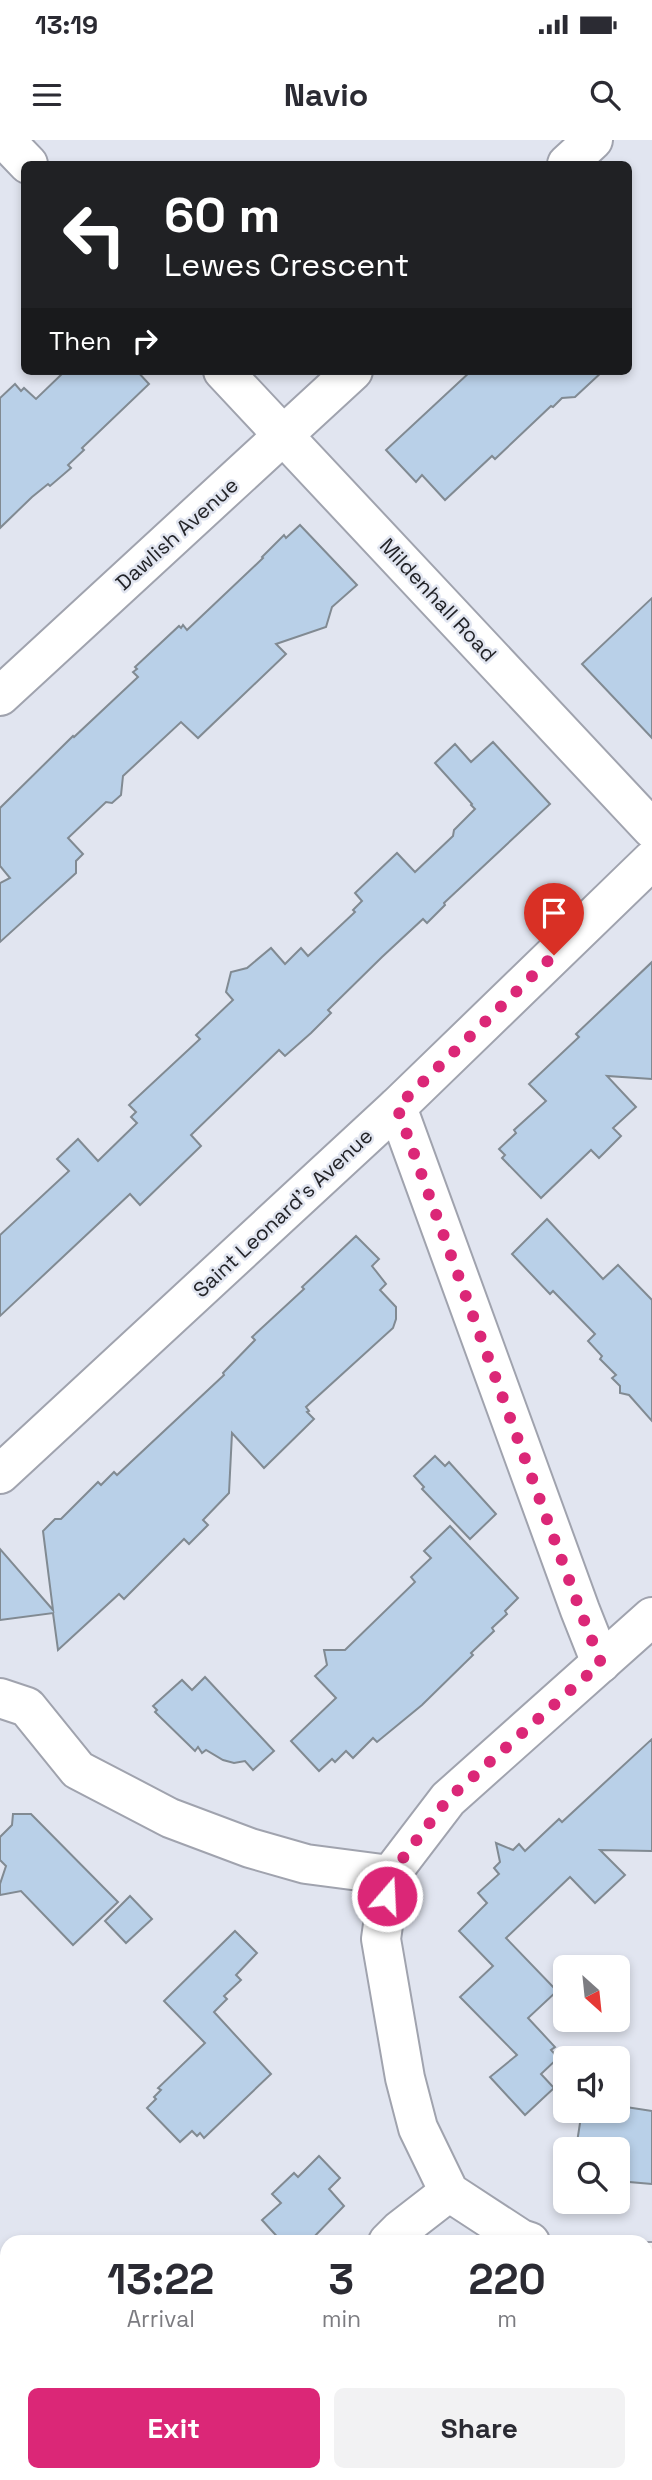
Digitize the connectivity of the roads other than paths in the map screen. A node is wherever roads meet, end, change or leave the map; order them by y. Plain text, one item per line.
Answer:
1 (5, 140) edge
2 (593, 140) edge
3 (25, 161) edge
4 (570, 161) edge
5 (227, 375) edge
6 (350, 375) edge
7 (284, 436) junction
8 (0, 696) edge
9 (652, 829) edge
10 (652, 860) edge
11 (397, 1107) junction
12 (0, 1474) edge
13 (652, 1616) edge
14 (601, 1663) junction
15 (0, 1698) edge
16 (390, 1875) junction
17 (449, 2192) junction
18 (395, 2235) edge
19 (515, 2235) edge

1 - 3 street
2 - 4 street
5 - 7 street, Mildenhall Road
6 - 7 street, Dawlish Avenue
7 - 8 street, Dawlish Avenue
7 - 9 street, Mildenhall Road
10 - 11 street, Saint Leonard's Avenue
11 - 12 street, Saint Leonard's Avenue
11 - 14 street
13 - 14 street
14 - 16 street
15 - 16 street
16 - 17 street
17 - 18 street
17 - 19 street

